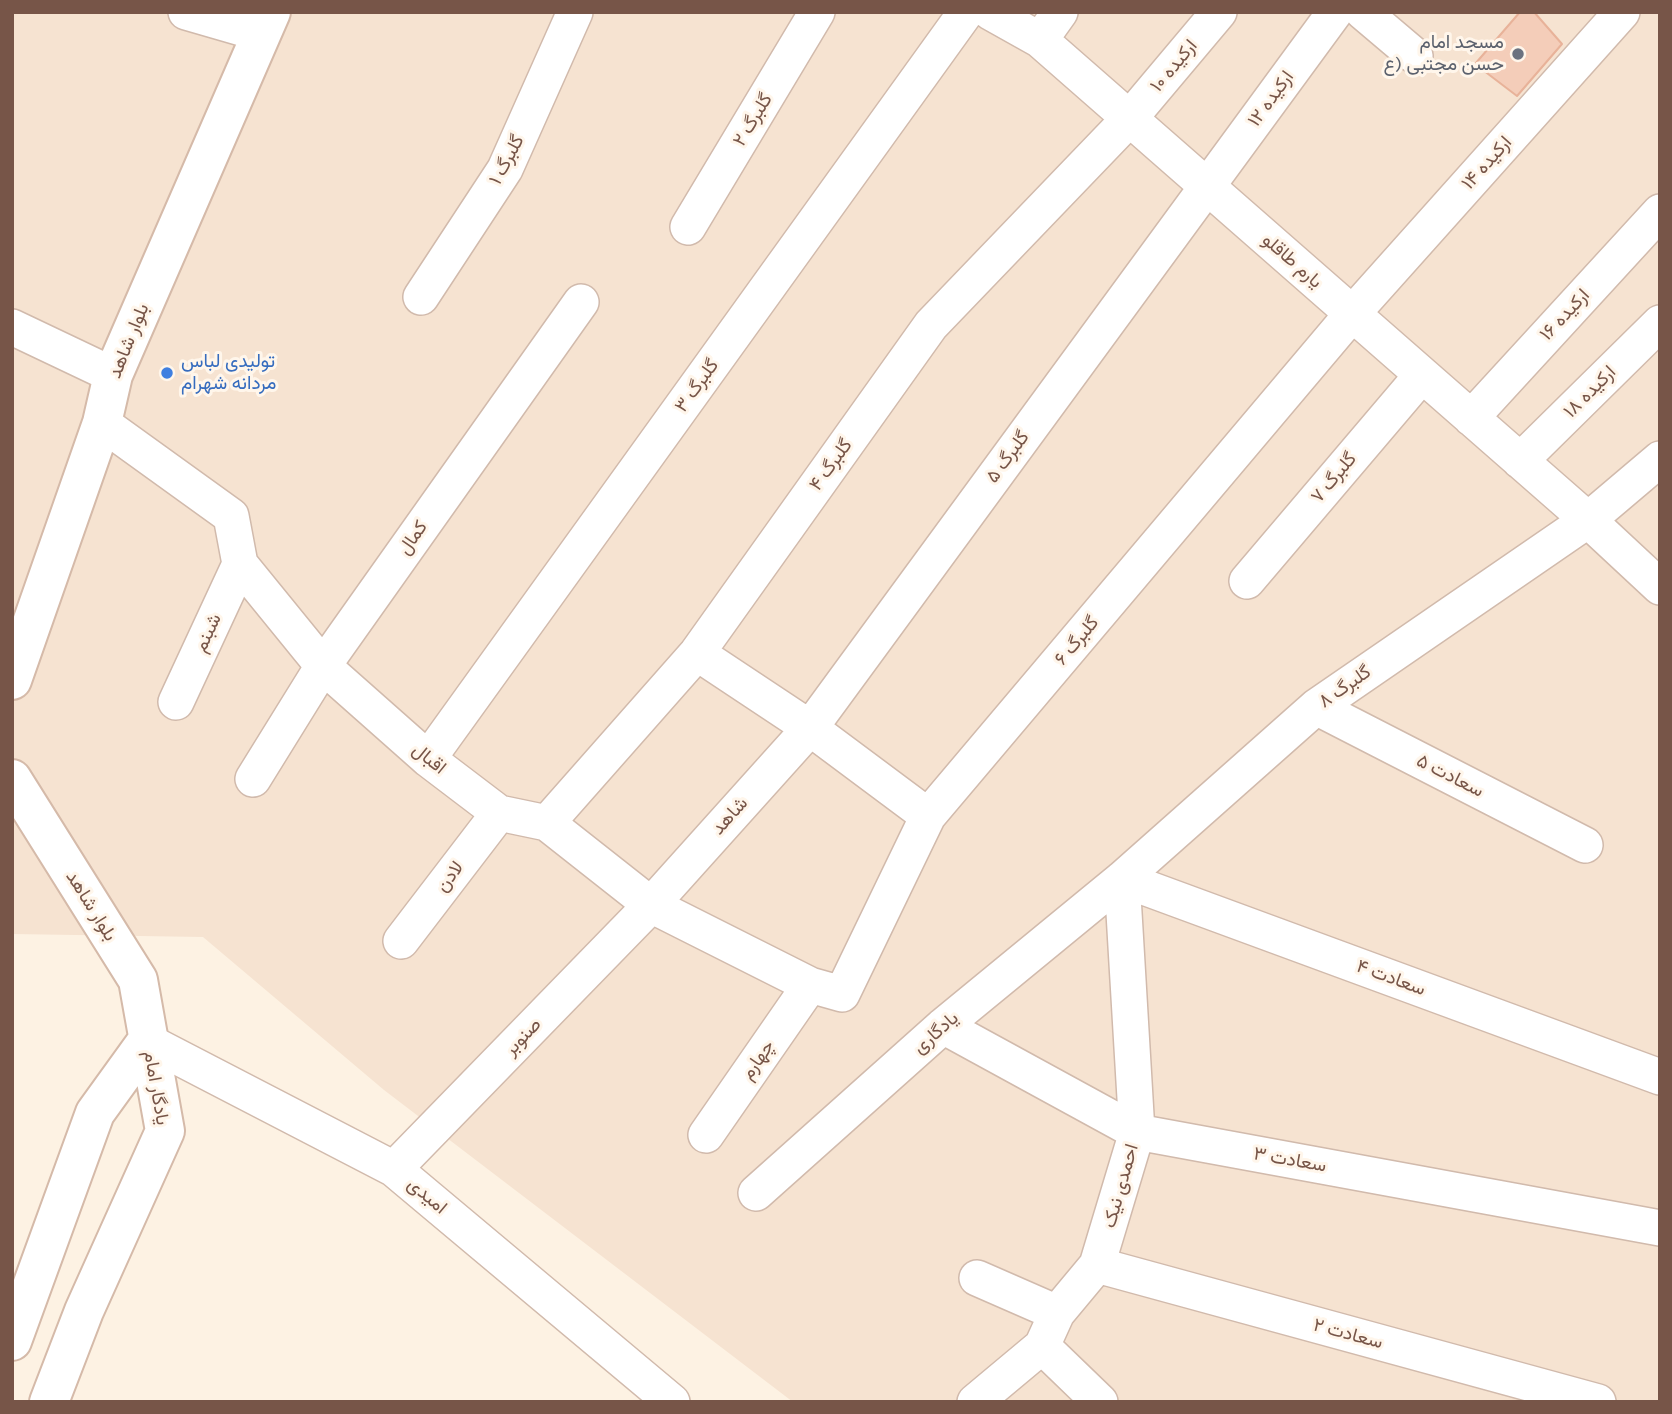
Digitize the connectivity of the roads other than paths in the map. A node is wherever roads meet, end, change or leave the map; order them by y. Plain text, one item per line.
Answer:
1 (187, 12) edge
2 (575, 12) edge
3 (817, 12) edge
4 (966, 12) edge
5 (990, 12) edge
6 (1060, 12) edge
7 (1219, 12) edge
8 (1335, 12) edge
9 (1363, 12) edge
10 (1622, 12) edge
11 (266, 23) edge
12 (1040, 40) junction
13 (1415, 56) dead end
14 (1129, 119) junction
15 (1206, 186) junction
16 (1660, 212) edge
17 (688, 227) dead end
18 (421, 297) dead end
19 (580, 302) dead end
20 (1352, 314) junction
21 (1660, 323) edge
22 (12, 327) edge
23 (113, 375) junction
24 (1422, 375) junction
25 (1471, 418) junction
26 (102, 423) junction
27 (1660, 459) edge
28 (1520, 461) junction
29 (1588, 520) junction
30 (240, 564) junction
31 (1247, 581) dead end
32 (1660, 587) edge
33 (697, 653) junction
34 (323, 666) junction
35 (12, 680) edge
36 (176, 702) dead end
37 (1316, 708) junction
38 (810, 728) junction
39 (428, 759) junction
40 (12, 779) edge
41 (253, 779) dead end
42 (499, 813) junction
43 (928, 816) junction
44 (547, 823) junction
45 (1585, 845) dead end
46 (1122, 879) junction
47 (651, 905) junction
48 (401, 941) dead end
49 (826, 990) junction
50 (943, 1026) junction
51 (147, 1041) junction
52 (1660, 1077) edge
53 (1137, 1132) junction
54 (706, 1135) dead end
55 (394, 1169) junction
56 (755, 1193) dead end
57 (1660, 1228) edge
58 (1097, 1265) junction
59 (977, 1278) dead end
60 (1056, 1313) junction
61 (12, 1341) edge
62 (1042, 1346) junction
63 (49, 1402) edge
64 (672, 1402) edge
65 (975, 1402) edge
66 (1100, 1402) edge
67 (1598, 1402) edge

1 - 11 street
2 - 18 street, گلبرگ ۱
3 - 17 street, گلبرگ ۲
4 - 39 street, گلبرگ ۳
5 - 12 street, یارم طاقلو
6 - 12 street
7 - 14 street, ارکیده ۱۰
8 - 15 street, ارکیده ۱۲
9 - 13 street
10 - 20 street, ارکیده ۱۴
11 - 23 main road, بلوار شاهد
12 - 14 street, یارم طاقلو
14 - 15 street, یارم طاقلو
14 - 33 street, گلبرگ ۴
15 - 20 street, یارم طاقلو
15 - 38 street, گلبرگ ۵
16 - 25 street, ارکیده ۱۶
19 - 34 street, کمال
20 - 24 street, یارم طاقلو
20 - 43 street, گلبرگ ۶
21 - 28 street, ارکیده ۱۸
22 - 23 street
23 - 26 main road, بلوار شاهد
24 - 25 street, یارم طاقلو
24 - 31 street, گلبرگ ۷
25 - 28 street, یارم طاقلو
26 - 30 street, اقبال
26 - 35 main road, بلوار شاهد
27 - 29 street, گلبرگ ۸
28 - 29 street, یارم طاقلو
29 - 32 street, یارم طاقلو
29 - 37 street, گلبرگ ۸
30 - 34 street, اقبال
30 - 36 street, شبنم
33 - 38 street
33 - 44 street, گلبرگ ۴
34 - 39 street, اقبال
34 - 41 street, کمال
37 - 45 street, سعادت ۵
37 - 46 street, گلبرگ ۸
38 - 43 street
38 - 47 street, شاهد
39 - 42 street, اقبال
40 - 51 main road, بلوار شاهد
42 - 44 street, اقبال
42 - 48 street, لادن
43 - 49 street, گلبرگ ۶
44 - 47 street, اقبال
46 - 50 street, یادگاری
46 - 52 street, سعادت ۴
46 - 53 street, احمدی نیک
47 - 49 street, اقبال
47 - 55 street, صنوبر
49 - 54 street, چهارم
50 - 53 street, سعادت ۳
50 - 56 street, یادگاری
51 - 55 street, امیدی
51 - 61 main road, یادگار امام
51 - 63 main road, یادگار امام
53 - 57 street, سعادت ۳
53 - 58 street, احمدی نیک
55 - 64 street, امیدی
58 - 60 street, احمدی نیک
58 - 67 street, سعادت ۲
59 - 60 street
60 - 62 street, احمدی نیک
62 - 65 street, احمدی نیک
62 - 66 street

